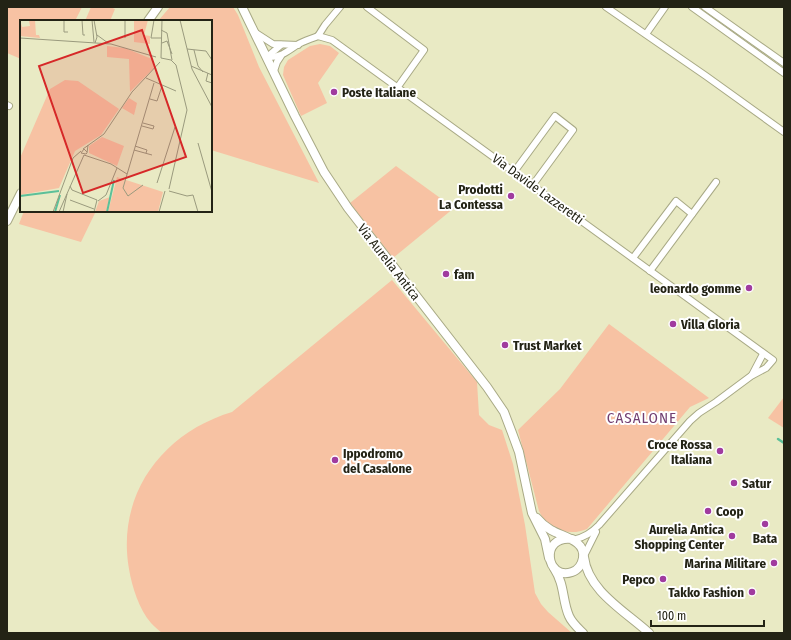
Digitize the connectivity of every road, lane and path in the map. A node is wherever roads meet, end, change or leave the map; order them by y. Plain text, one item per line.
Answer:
1 (242, 7) edge
2 (340, 7) edge
3 (366, 7) edge
4 (606, 7) edge
5 (664, 7) edge
6 (692, 7) edge
7 (705, 7) edge
8 (158, 8) edge
9 (149, 20) edge
10 (256, 33) junction
11 (646, 34) junction
12 (318, 36) junction
13 (281, 45) junction
14 (298, 45) junction
15 (281, 56) junction
16 (267, 57) junction
17 (784, 63) edge
18 (274, 71) junction
19 (784, 73) edge
20 (397, 88) junction
21 (784, 132) edge
22 (514, 172) junction
23 (716, 182) dead end
24 (532, 186) junction
25 (19, 196) edge
26 (7, 213) edge
27 (692, 214) junction
28 (7, 221) edge
29 (633, 258) junction
30 (650, 271) junction
31 (763, 354) junction
32 (751, 376) junction
33 (532, 513) junction
34 (600, 525) junction
35 (572, 540) junction
36 (584, 556) junction
37 (549, 558) junction
38 (554, 568) junction
39 (583, 633) edge
40 (649, 633) edge

1 - 10 street, Via Aurelia Antica
2 - 12 street
3 - 20 street
4 - 11 street
5 - 11 street
6 - 19 street
7 - 17 street
8 - 9 street
10 - 13 street
10 - 16 street, Via Aurelia Antica
11 - 21 street
12 - 14 street
12 - 20 street, Via Davide Lazzeretti
13 - 14 street
13 - 16 street
14 - 15 street
15 - 16 street
15 - 18 street
16 - 18 street, Via Aurelia Antica
18 - 33 street, Via Aurelia Antica
20 - 22 street, Via Davide Lazzeretti
22 - 24 street, Via Davide Lazzeretti
22 - 24 street
23 - 27 street
24 - 29 street, Via Davide Lazzeretti
25 - 26 street
25 - 28 street
27 - 29 street
27 - 30 street
29 - 30 street, Via Davide Lazzeretti
30 - 31 street, Via Davide Lazzeretti
31 - 32 street
31 - 32 street, Via Davide Lazzeretti
32 - 34 street
33 - 35 street
33 - 37 street, Via Aurelia Antica
34 - 35 street
34 - 36 street
35 - 36 street
35 - 37 street
36 - 38 street
36 - 40 street
37 - 38 street, Via Aurelia Antica
38 - 39 street, Via Aurelia Antica

